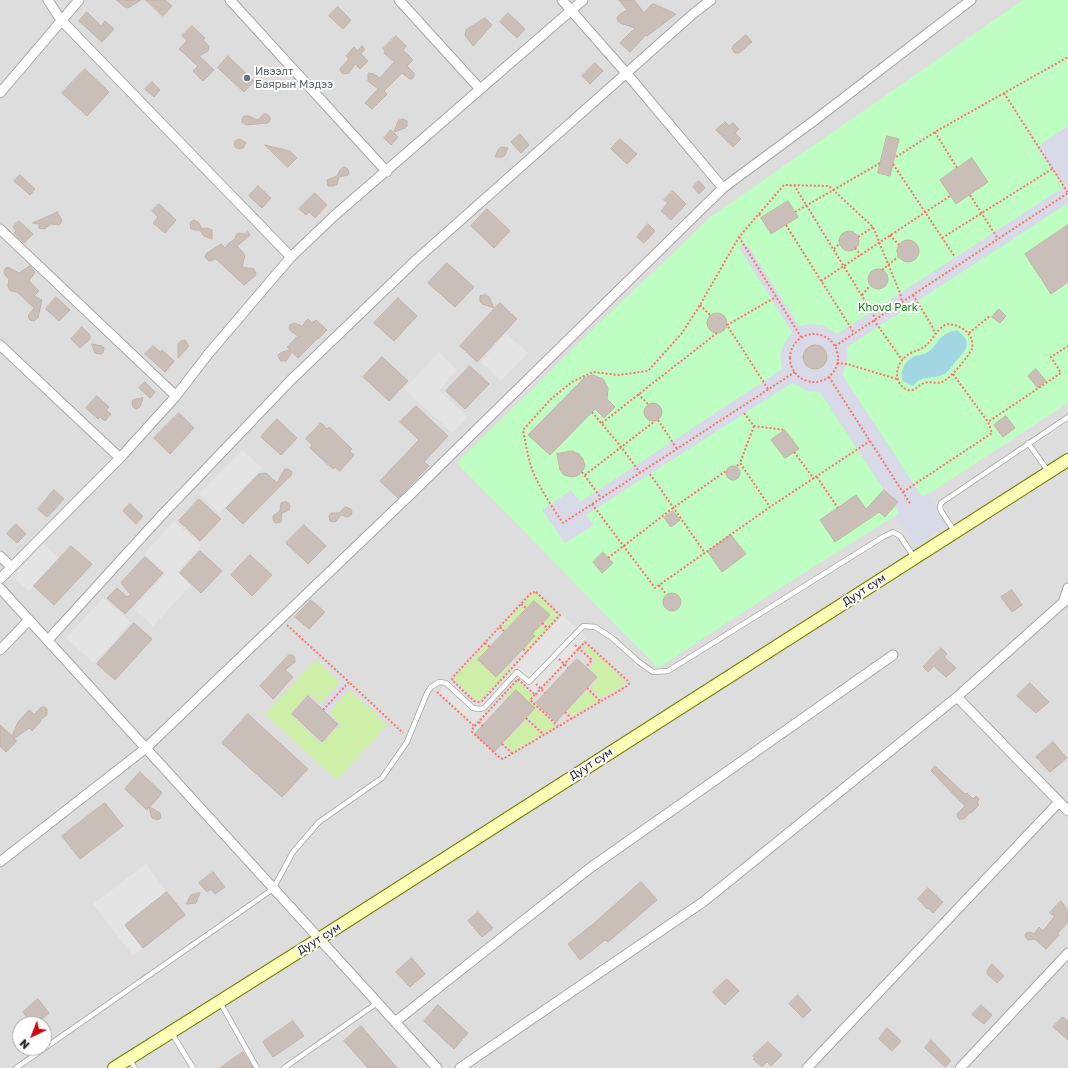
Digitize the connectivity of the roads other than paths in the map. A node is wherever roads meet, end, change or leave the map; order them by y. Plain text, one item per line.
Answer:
1 (48, 0) edge
2 (79, 0) edge
3 (230, 0) edge
4 (399, 0) edge
5 (562, 0) edge
6 (583, 0) edge
7 (711, 0) edge
8 (971, 0) edge
9 (571, 10) junction
10 (61, 20) junction
11 (627, 74) junction
12 (480, 89) junction
13 (0, 93) edge
14 (387, 172) junction
15 (723, 188) junction
16 (0, 229) edge
17 (291, 257) junction
18 (0, 345) edge
19 (176, 396) junction
20 (1068, 417) edge
21 (1028, 443) junction
22 (120, 458) junction
23 (1068, 460) edge
24 (1049, 472) junction
25 (955, 532) junction
26 (0, 556) edge
27 (914, 557) junction
28 (12, 567) junction
29 (0, 579) edge
30 (0, 588) edge
31 (1068, 588) edge
32 (1065, 601) edge
33 (29, 620) junction
34 (48, 640) junction
35 (0, 650) edge
36 (893, 655) dead end
37 (957, 697) junction
38 (146, 748) junction
39 (1059, 802) junction
40 (1068, 812) edge
41 (0, 862) edge
42 (274, 889) junction
43 (319, 939) junction
44 (1068, 953) edge
45 (220, 1002) junction
46 (377, 1003) junction
47 (395, 1022) junction
48 (171, 1032) junction
49 (132, 1063) edge
50 (16, 1068) edge
51 (114, 1068) edge
52 (193, 1068) edge
53 (257, 1068) edge
54 (284, 1068) edge
55 (437, 1068) edge
56 (460, 1068) edge
57 (807, 1068) edge
58 (960, 1068) edge

1 - 10 street
2 - 10 street
3 - 14 street
4 - 12 street
5 - 9 street
6 - 9 street
7 - 11 street
8 - 15 street
9 - 11 street
9 - 12 street
10 - 13 street
10 - 17 street
11 - 15 street
11 - 34 street
12 - 14 street
14 - 17 street
15 - 38 street
16 - 19 street
17 - 19 street
18 - 22 street
19 - 22 street
20 - 21 lane
21 - 24 lane
21 - 25 lane
22 - 28 street
23 - 24 main road, Дуут сум
24 - 25 main road, Дуут сум
25 - 27 main road, Дуут сум
26 - 28 street
27 - 42 lane
27 - 43 main road, Дуут сум
28 - 29 street
30 - 33 street
31 - 32 street
32 - 37 street
33 - 34 street
33 - 35 street
34 - 38 street
36 - 47 street
37 - 39 street
37 - 56 street
38 - 41 street
38 - 42 street
39 - 40 street
39 - 57 street
42 - 43 street
42 - 50 lane
43 - 45 main road, Дуут сум
43 - 46 street
44 - 58 street
45 - 48 main road, Дуут сум
45 - 53 lane
46 - 47 street
46 - 54 lane
47 - 55 street
48 - 49 main road, Дуут сум
48 - 52 lane
49 - 51 main road, Дуут сум

